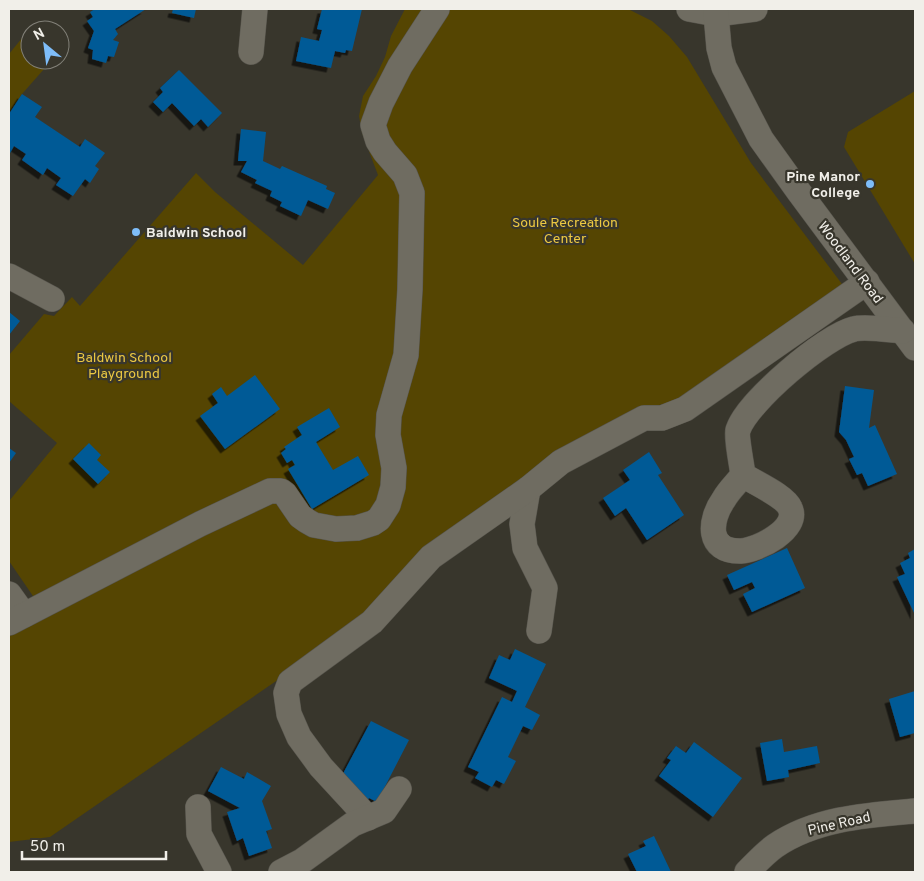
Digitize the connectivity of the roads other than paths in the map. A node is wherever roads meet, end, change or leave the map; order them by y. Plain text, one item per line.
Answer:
1 (255, 9) edge
2 (438, 9) edge
3 (689, 9) edge
4 (755, 9) edge
5 (716, 14) junction
6 (251, 52) dead end
7 (9, 276) edge
8 (869, 285) junction
9 (52, 299) dead end
10 (855, 328) junction
11 (909, 339) edge
12 (744, 475) dead end
13 (528, 490) junction
14 (9, 594) edge
15 (16, 619) edge
16 (539, 631) dead end
17 (400, 789) dead end
18 (198, 807) dead end
19 (915, 811) edge
20 (368, 818) junction
21 (219, 872) edge
22 (281, 872) edge
23 (747, 872) edge

1 - 6 street
2 - 15 street
3 - 5 street
4 - 5 street
5 - 8 street, Woodland Road
7 - 9 street
8 - 10 street
8 - 11 street, Woodland Road
8 - 13 street
10 - 11 street
10 - 12 street
13 - 16 street
13 - 20 street
14 - 15 street
17 - 20 street
18 - 21 street
19 - 23 street, Pine Road
20 - 22 street

